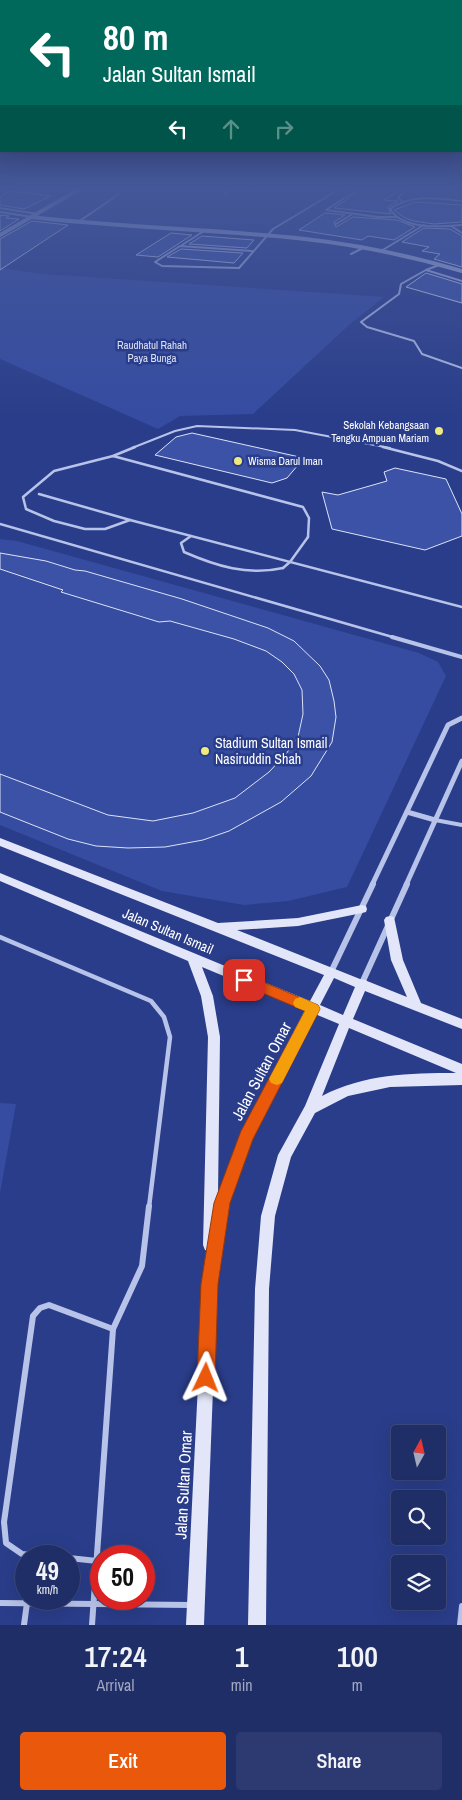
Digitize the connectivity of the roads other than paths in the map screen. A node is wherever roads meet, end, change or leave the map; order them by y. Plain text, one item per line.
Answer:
1 (162, 266) edge
2 (437, 266) edge
3 (442, 266) edge
4 (239, 268) edge
5 (426, 270) junction
6 (462, 272) edge
7 (462, 281) edge
8 (462, 368) edge
9 (112, 456) junction
10 (462, 471) edge
11 (39, 494) dead end
12 (23, 498) joint
13 (130, 520) junction
14 (0, 524) edge
15 (191, 536) junction
16 (308, 537) joint
17 (462, 607) edge
18 (462, 657) edge
19 (462, 718) edge
20 (462, 761) edge
21 (408, 812) junction
22 (435, 820) junction
23 (462, 825) edge
24 (0, 842) edge
25 (0, 877) edge
26 (362, 908) junction
27 (390, 920) junction
28 (214, 927) junction
29 (0, 937) edge
30 (192, 958) junction
31 (332, 972) junction
32 (362, 983) junction
33 (416, 1005) junction
34 (313, 1009) junction
35 (346, 1022) junction
36 (462, 1024) edge
37 (462, 1070) edge
38 (462, 1079) edge
39 (310, 1109) junction
40 (210, 1284) junction
41 (113, 1329) junction
42 (98, 1545) edge
43 (15, 1549) edge
44 (0, 1603) edge
45 (15, 1603) edge
46 (155, 1605) edge
47 (196, 1605) junction
48 (462, 1606) edge
49 (26, 1610) edge
50 (93, 1610) edge
51 (24, 1625) edge
52 (92, 1625) edge
53 (195, 1625) edge
54 (258, 1625) edge
55 (460, 1625) edge

1 - 4 lane
2 - 5 street
3 - 6 street
5 - 7 street
5 - 8 lane
9 - 10 lane
9 - 12 lane
9 - 16 lane
11 - 13 lane
12 - 13 lane
13 - 15 lane
14 - 18 lane
15 - 16 lane, bridge
15 - 17 lane
19 - 21 street, Jalan Sultan Omar
20 - 22 street
21 - 22 street
21 - 26 street, Jalan Sultan Omar
22 - 23 lane
22 - 27 street
24 - 28 main road, Jalan Sultan Ismail
25 - 30 main road, Jalan Sultan Ismail
26 - 28 main road
26 - 31 street, Jalan Sultan Omar
27 - 32 street
27 - 33 main road
28 - 31 main road, Jalan Sultan Ismail
29 - 41 lane
30 - 34 main road, Jalan Sultan Ismail
30 - 40 main road
31 - 32 main road, Jalan Sultan Ismail
31 - 34 main road, Jalan Sultan Omar
32 - 33 main road, Jalan Sultan Ismail
32 - 35 main road
33 - 36 main road, Jalan Sultan Ismail
34 - 35 main road, Jalan Sultan Ismail
34 - 40 main road, Jalan Sultan Omar
35 - 37 main road, Jalan Sultan Ismail
35 - 39 main road
38 - 39 main road
39 - 54 main road
40 - 47 main road, Jalan Sultan Omar
41 - 42 lane
41 - 43 lane
44 - 45 lane
46 - 47 lane
47 - 53 main road, Jalan Sultan Omar
48 - 55 lane
49 - 51 lane
50 - 52 lane

